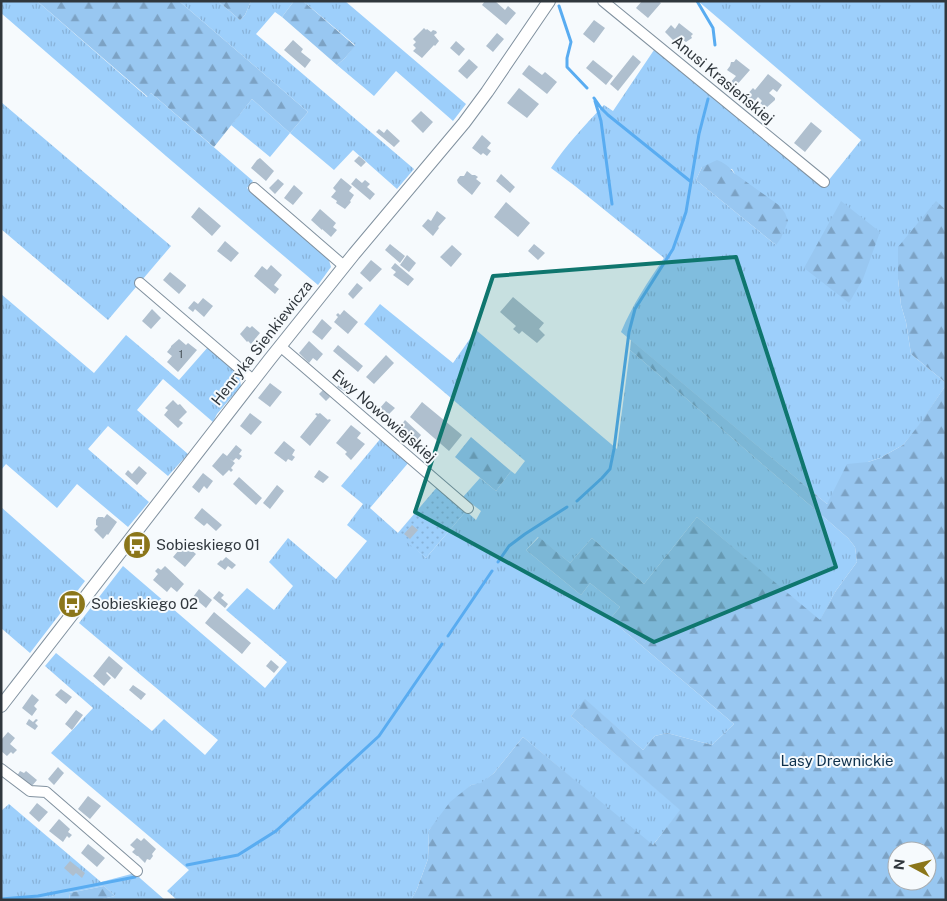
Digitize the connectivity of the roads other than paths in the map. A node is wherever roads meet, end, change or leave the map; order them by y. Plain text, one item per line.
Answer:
1 (549, 1) edge
2 (603, 1) edge
3 (824, 182) dead end
4 (254, 188) dead end
5 (344, 266) junction
6 (140, 284) dead end
7 (280, 346) junction
8 (253, 380) junction
9 (468, 508) dead end
10 (1, 706) edge
11 (1, 769) edge
12 (137, 871) dead end

1 - 5 street, Henryka Sienkiewicza
2 - 3 street, Anusi Krasieńskiej
4 - 5 street
5 - 7 street, Henryka Sienkiewicza
6 - 8 street
7 - 8 street, Henryka Sienkiewicza
7 - 9 street, Ewy Nowowiejskiej
8 - 10 street, Henryka Sienkiewicza
11 - 12 street

